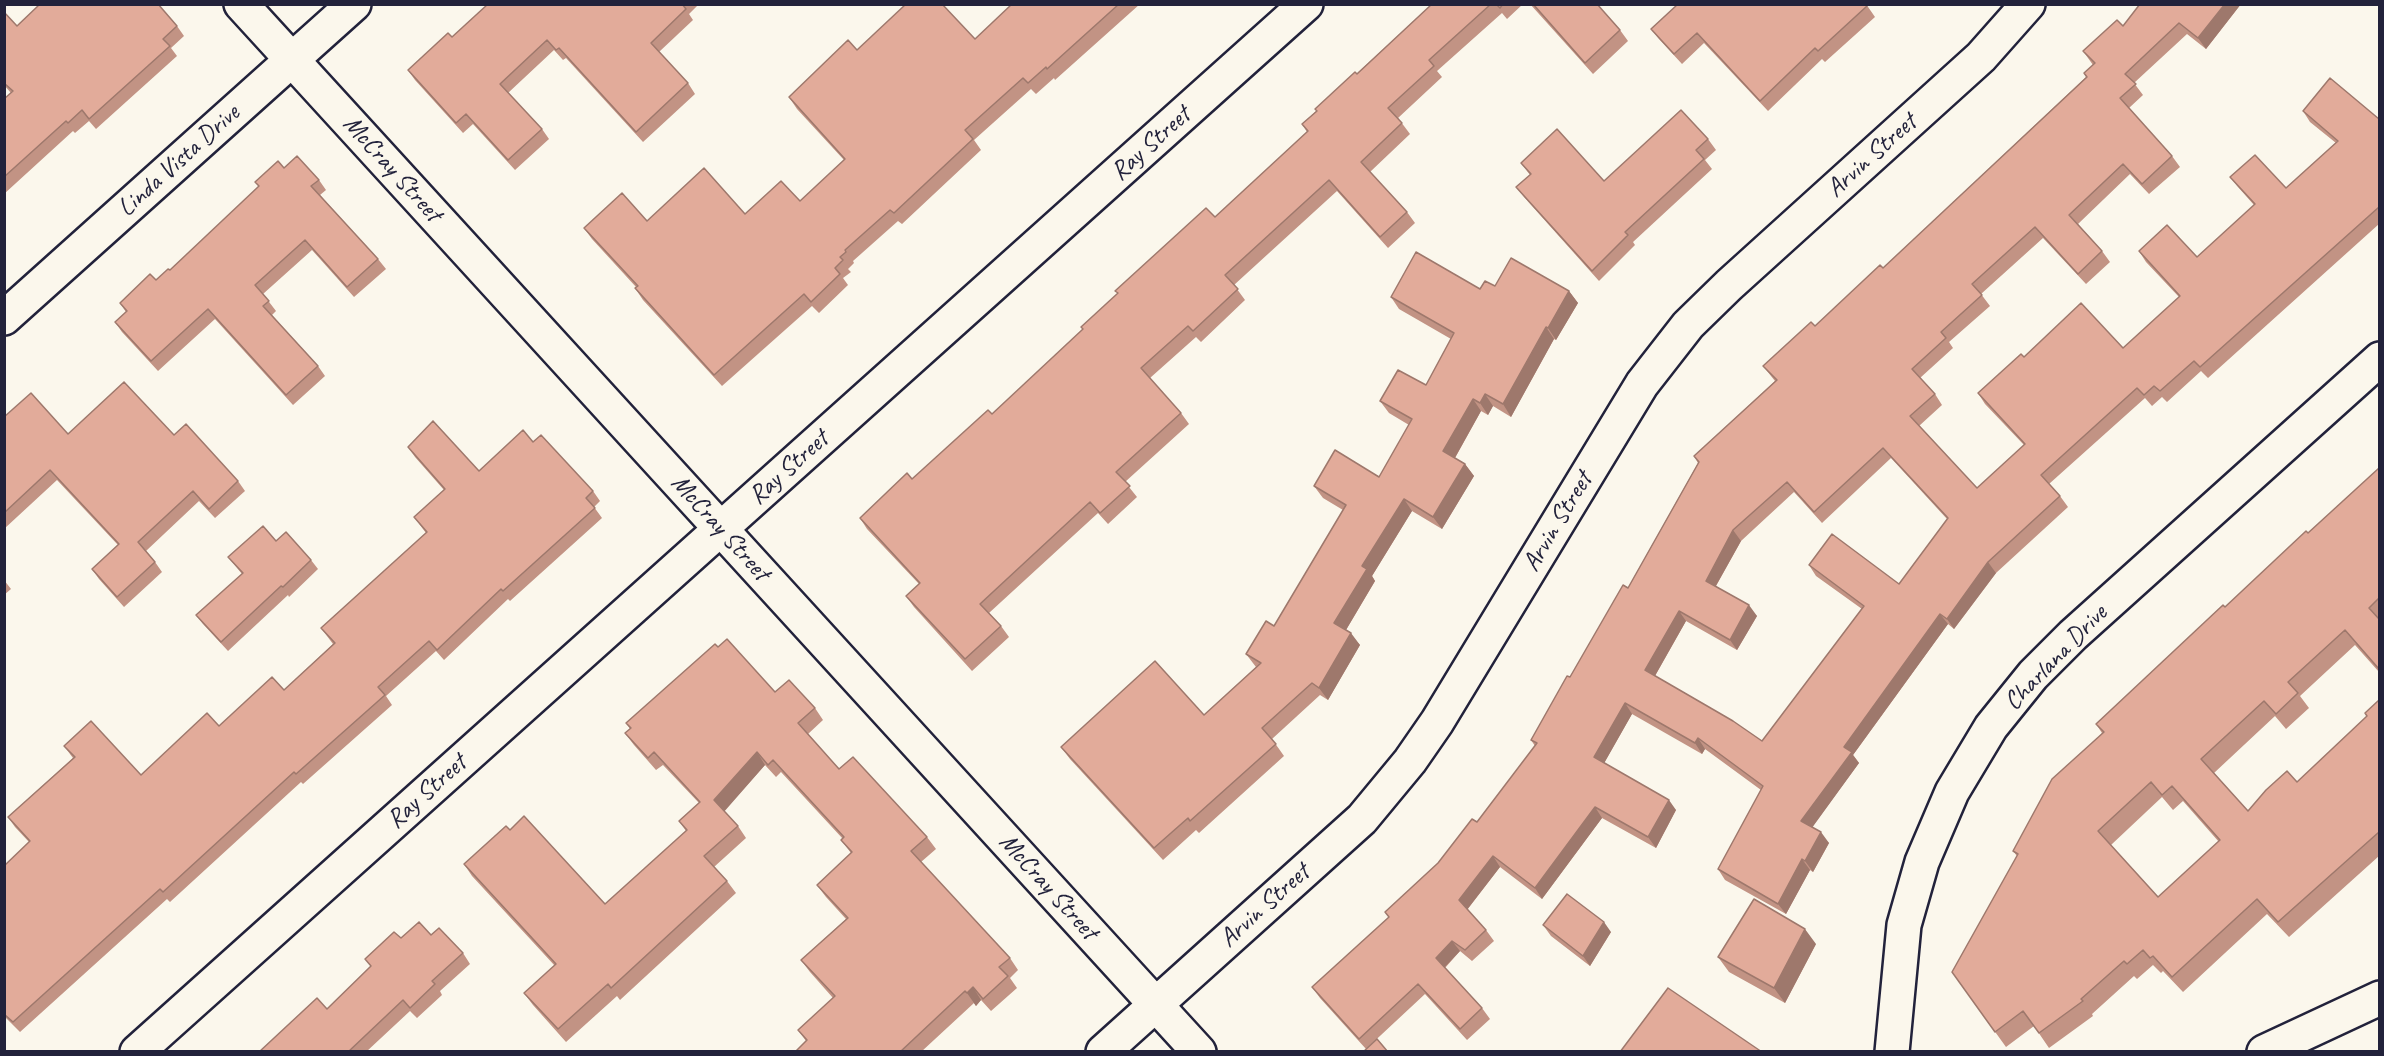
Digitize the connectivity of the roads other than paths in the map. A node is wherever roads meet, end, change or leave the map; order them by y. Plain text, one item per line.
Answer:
1 (241, 4) edge
2 (354, 4) edge
3 (1306, 4) edge
4 (2028, 4) edge
5 (292, 60) junction
6 (4, 318) edge
7 (2379, 359) edge
8 (721, 529) junction
9 (2379, 998) edge
10 (1156, 1004) junction
11 (137, 1052) edge
12 (1103, 1052) edge
13 (1199, 1052) edge
14 (1892, 1052) edge
15 (2264, 1052) edge

1 - 5 street, McCray Street
2 - 5 street, Linda Vista Drive
3 - 8 street, Ray Street
4 - 10 street, Arvin Street
5 - 6 street, Linda Vista Drive
5 - 8 street, McCray Street
7 - 14 street, Charlana Drive
8 - 10 street, McCray Street
8 - 11 street, Ray Street
9 - 15 street
10 - 12 street, Arvin Street
10 - 13 street, McCray Street

